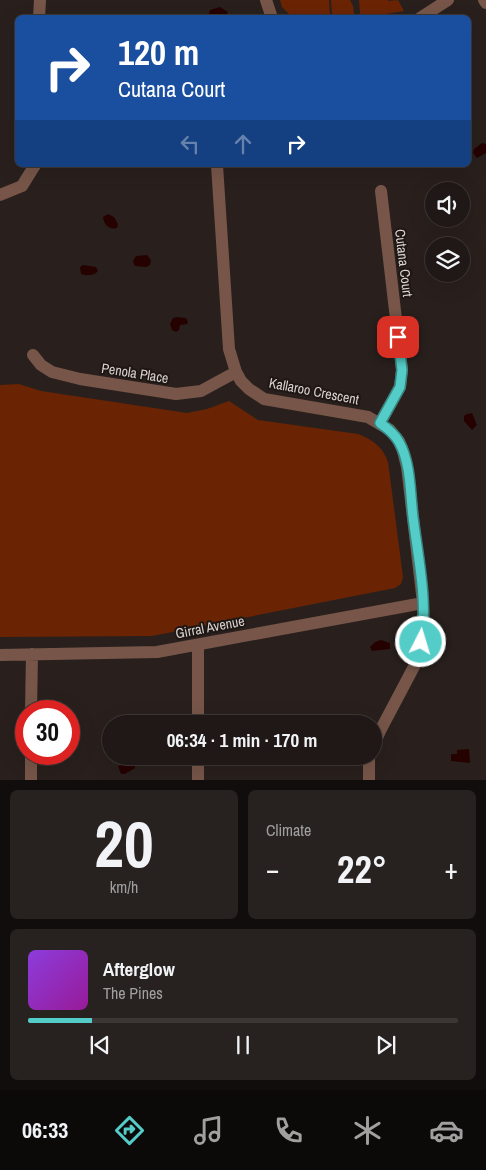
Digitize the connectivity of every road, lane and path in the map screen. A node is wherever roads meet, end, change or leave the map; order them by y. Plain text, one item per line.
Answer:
1 (40, 0) edge
2 (266, 0) edge
3 (448, 0) edge
4 (39, 15) edge
5 (271, 15) edge
6 (425, 15) edge
7 (34, 167) edge
8 (217, 167) edge
9 (381, 191) dead end
10 (0, 196) edge
11 (33, 355) dead end
12 (236, 372) junction
13 (380, 423) junction
14 (423, 603) junction
15 (198, 645) junction
16 (32, 654) junction
17 (0, 655) edge
18 (31, 700) edge
19 (198, 715) edge
20 (382, 727) edge
21 (31, 765) edge
22 (198, 765) edge
23 (369, 765) edge
24 (31, 780) edge
25 (198, 780) edge
26 (369, 780) edge

1 - 4 street
2 - 5 street
3 - 6 street
7 - 10 street
8 - 12 street, Kallaroo Crescent
9 - 13 street, Cutana Court
11 - 12 street, Penola Place
12 - 13 street, Kallaroo Crescent
13 - 14 street, Kallaroo Crescent
14 - 15 street, Girral Avenue
14 - 20 street, Kallaroo Crescent
15 - 16 street, Girral Avenue
15 - 19 street
16 - 17 street, Girral Avenue
16 - 18 street
21 - 24 street
22 - 25 street
23 - 26 street

